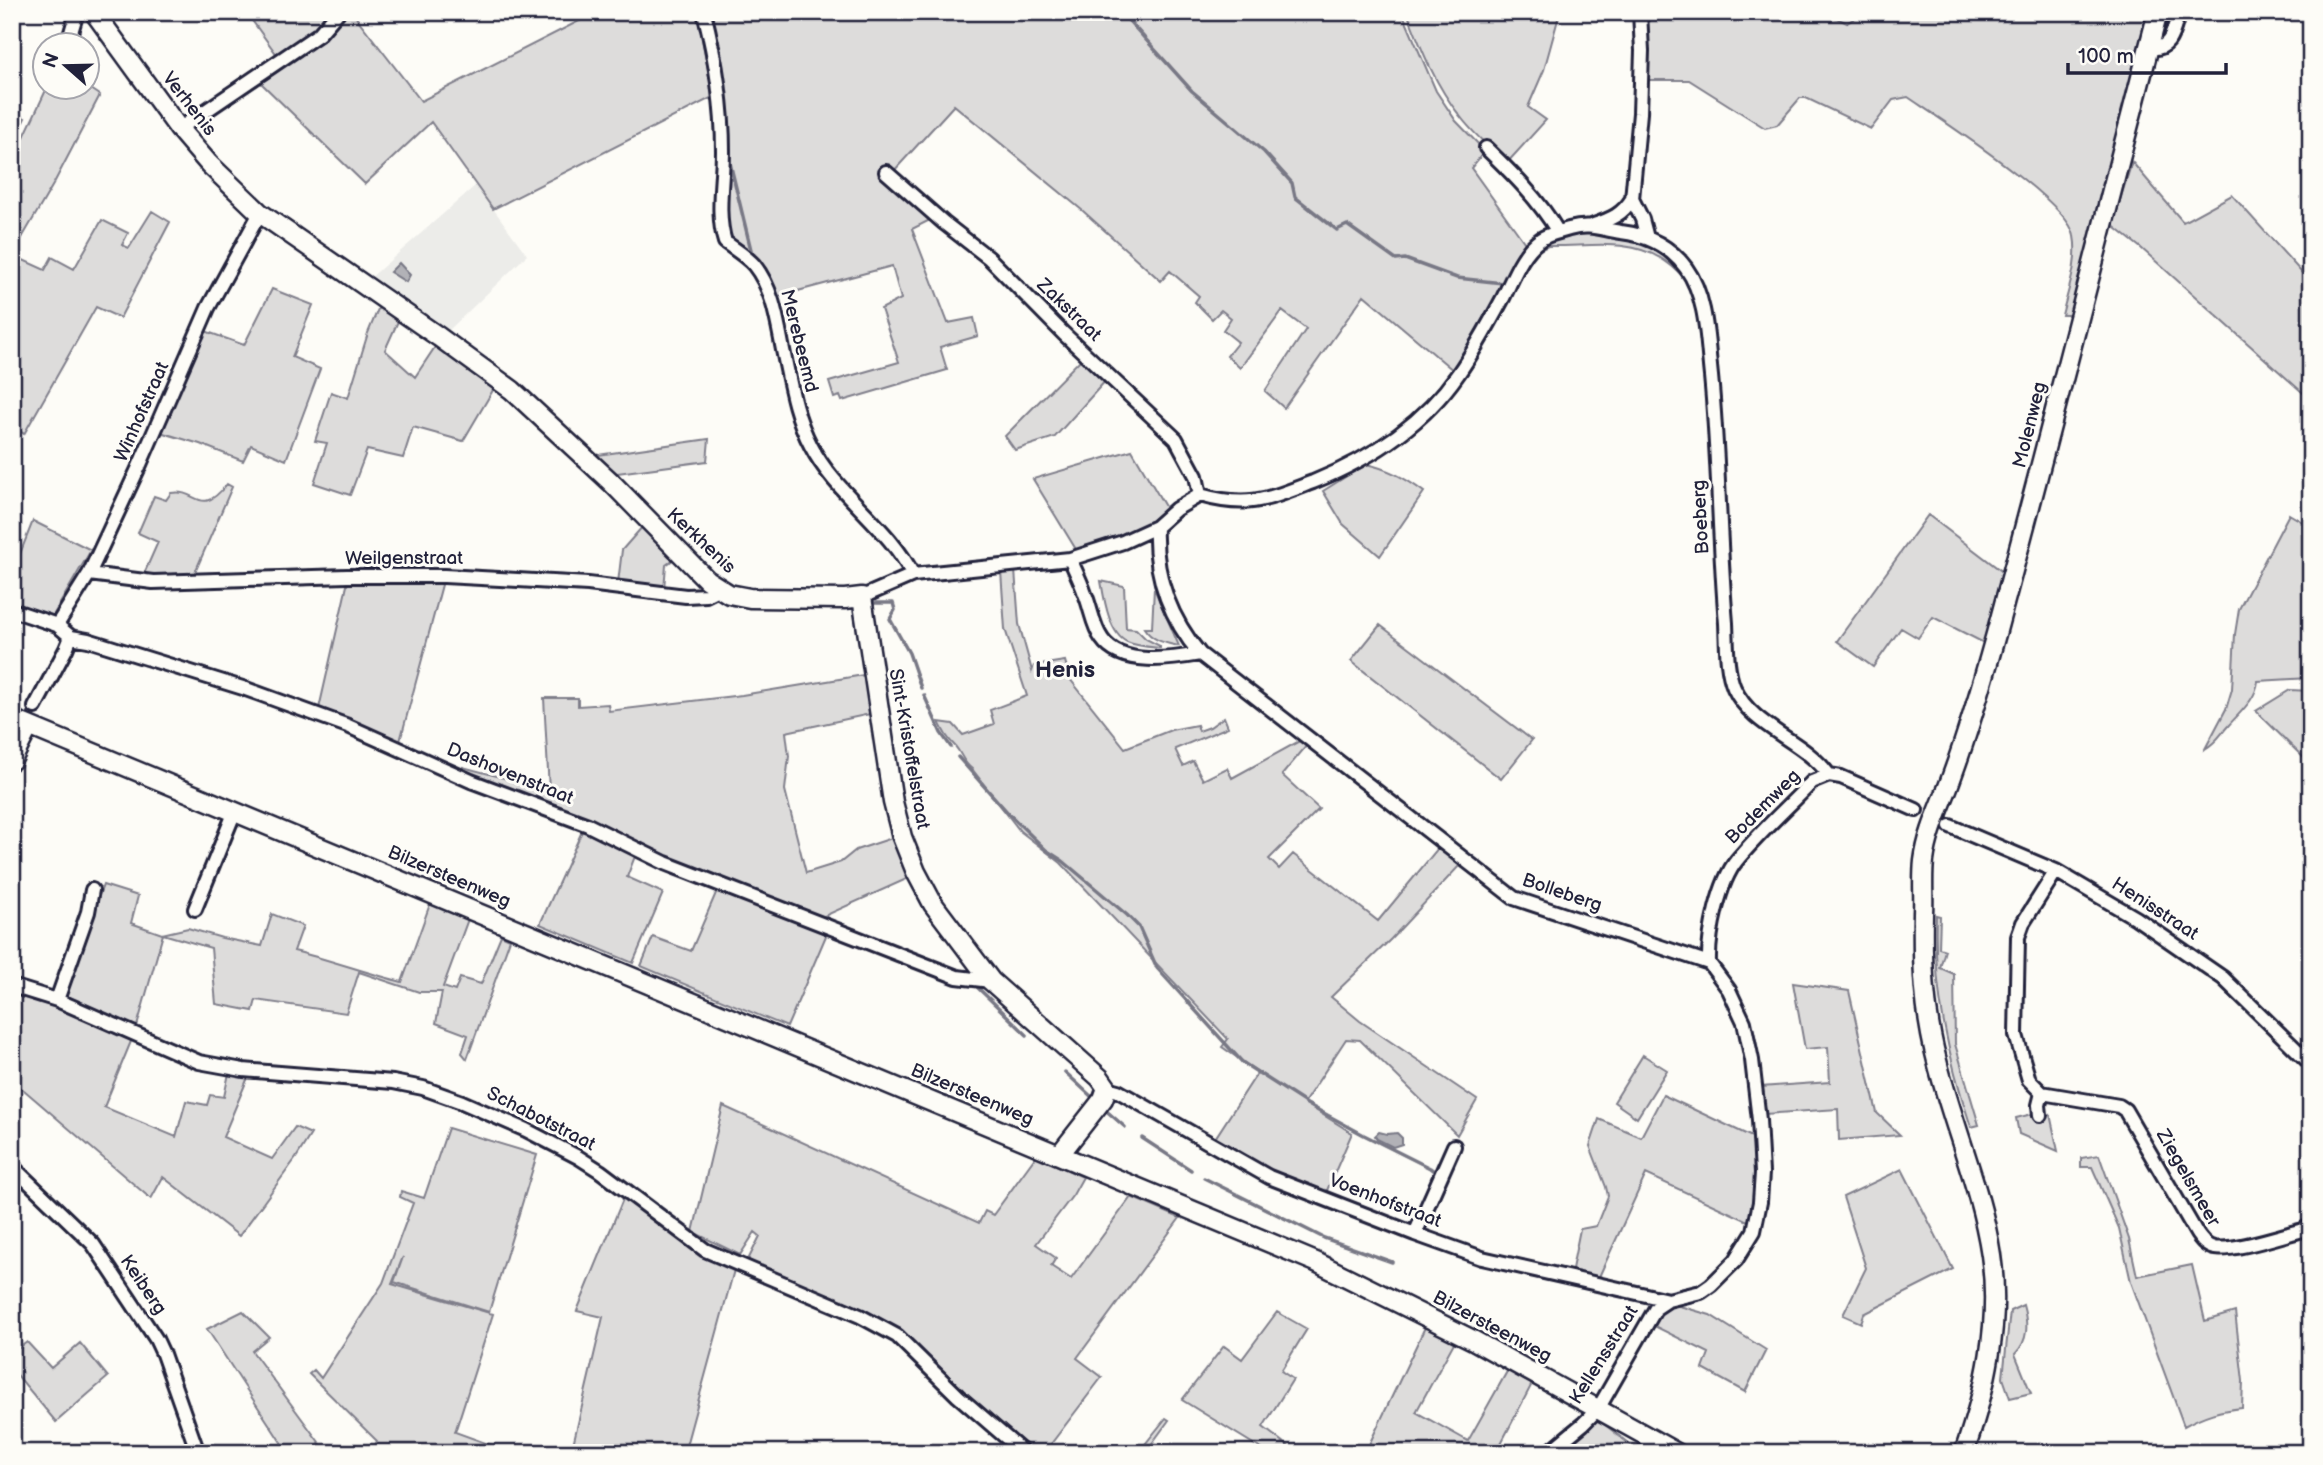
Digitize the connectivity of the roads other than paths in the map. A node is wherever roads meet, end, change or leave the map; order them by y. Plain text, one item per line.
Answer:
1 (77, 12) edge
2 (94, 12) edge
3 (338, 12) edge
4 (704, 12) edge
5 (1640, 12) edge
6 (2158, 12) edge
7 (2179, 12) edge
8 (71, 32) edge
9 (2149, 47) junction
10 (179, 129) junction
11 (1486, 148) dead end
12 (886, 172) dead end
13 (1632, 199) junction
14 (260, 213) junction
15 (1593, 225) junction
16 (1558, 232) junction
17 (1647, 238) junction
18 (1199, 495) junction
19 (1156, 527) junction
20 (1070, 559) junction
21 (89, 574) junction
22 (913, 575) junction
23 (718, 589) junction
24 (862, 597) junction
25 (12, 610) edge
26 (57, 625) junction
27 (71, 637) junction
28 (1200, 654) junction
29 (35, 707) dead end
30 (12, 719) edge
31 (29, 726) junction
32 (12, 760) edge
33 (1829, 775) junction
34 (1951, 781) junction
35 (1916, 810) dead end
36 (235, 811) junction
37 (1950, 825) dead end
38 (2056, 871) junction
39 (92, 890) dead end
40 (1924, 907) junction
41 (195, 909) dead end
42 (1709, 962) junction
43 (991, 981) junction
44 (12, 986) edge
45 (57, 999) junction
46 (2311, 1064) edge
47 (1107, 1088) junction
48 (2042, 1093) junction
49 (2040, 1115) dead end
50 (1454, 1146) dead end
51 (1060, 1154) junction
52 (12, 1166) edge
53 (2311, 1224) edge
54 (1415, 1234) junction
55 (1668, 1300) junction
56 (1598, 1409) junction
57 (198, 1453) edge
58 (1024, 1453) edge
59 (1548, 1453) edge
60 (1678, 1453) edge
61 (1964, 1453) edge

1 - 8 street
2 - 10 main road, Verhenis
3 - 10 street
4 - 22 street, Merebeemd
5 - 13 street
6 - 9 main road, Molenweg
7 - 9 street
9 - 34 main road, Molenweg
10 - 14 main road, Verhenis
11 - 16 street
12 - 18 street, Zakstraat
13 - 15 street, Boeberg
13 - 17 street
14 - 21 street, Winhofstraat
14 - 23 main road, Kerkhenis
15 - 16 street, Boeberg
15 - 17 street, Boeberg
16 - 18 street, Boeberg
17 - 33 street, Boeberg
18 - 19 street, Kerkhenis
19 - 20 street, Kerkhenis
19 - 28 street, Bolleberg
20 - 22 street, Kerkhenis
20 - 28 street
21 - 23 street, Weilgenstraat
21 - 26 street, Winhofstraat
22 - 24 street, Kerkhenis
23 - 24 main road, Kerkhenis
24 - 43 main road, Sint-Kristoffelstraat
25 - 26 street, Dashovenstraat
26 - 27 street, Dashovenstraat
27 - 29 street
27 - 43 street, Dashovenstraat
28 - 42 street, Bolleberg
30 - 31 main road, Bilzersteenweg
31 - 32 main road
31 - 36 main road, Bilzersteenweg
33 - 35 street, Bodemweg
33 - 42 street, Bodemweg
34 - 40 main road
34 - 40 main road, Molenweg
36 - 41 street
36 - 51 main road, Bilzersteenweg
37 - 38 street, Henisstraat
38 - 46 street, Henisstraat
38 - 48 street
39 - 45 street
40 - 61 main road
42 - 55 street, Kellensstraat
43 - 47 main road, Sint-Kristoffelstraat
44 - 45 street, Schabotstraat
45 - 58 street, Schabotstraat
47 - 51 main road
47 - 54 street, Voenhofstraat
48 - 49 street
48 - 53 street, Ziegelsmeer
50 - 54 street
51 - 56 main road, Bilzersteenweg
52 - 57 street, Keiberg
54 - 55 street, Voenhofstraat
55 - 56 street, Kellensstraat
56 - 59 street, Kellensstraat
56 - 60 main road, Bilzersteenweg

